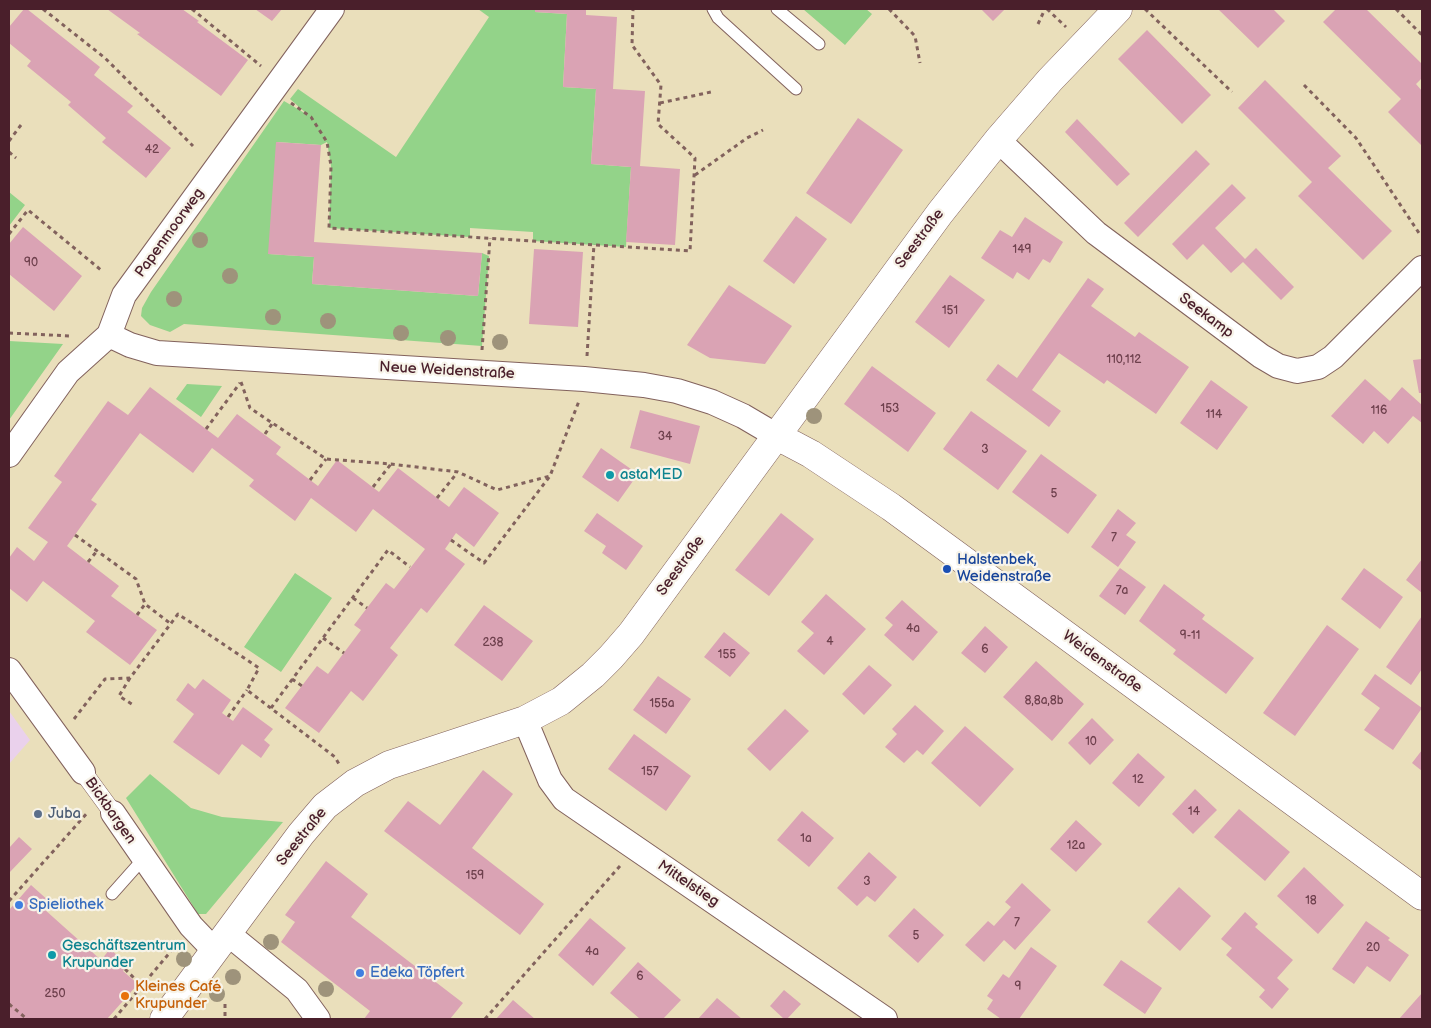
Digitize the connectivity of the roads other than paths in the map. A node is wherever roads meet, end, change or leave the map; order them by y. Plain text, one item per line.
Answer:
1 (332, 9) edge
2 (713, 9) edge
3 (777, 9) edge
4 (1118, 9) edge
5 (820, 44) dead end
6 (796, 90) dead end
7 (998, 140) junction
8 (1420, 274) edge
9 (109, 335) junction
10 (777, 436) junction
11 (9, 455) edge
12 (9, 670) edge
13 (525, 720) junction
14 (83, 772) joint
15 (107, 805) joint
16 (144, 858) junction
17 (112, 894) dead end
18 (1422, 896) edge
19 (220, 941) junction
20 (164, 1019) edge
21 (318, 1019) edge
22 (885, 1019) edge

1 - 9 street, Papenmoorweg
2 - 6 lane
3 - 5 lane
4 - 7 street, Seestraße
7 - 8 street, Seekamp
7 - 10 street, Seestraße
9 - 10 street, Neue Weidenstraße
9 - 11 street, Papenmoorweg
10 - 13 street, Seestraße
10 - 18 street, Weidenstraße
12 - 14 street, Bickbargen
13 - 19 street, Seestraße
13 - 22 street, Mittelstieg
14 - 15 street, Bickbargen
15 - 16 street, Bickbargen
16 - 17 lane
16 - 19 street, Bickbargen
19 - 20 street, Seestraße
19 - 21 street, Bickbargen

